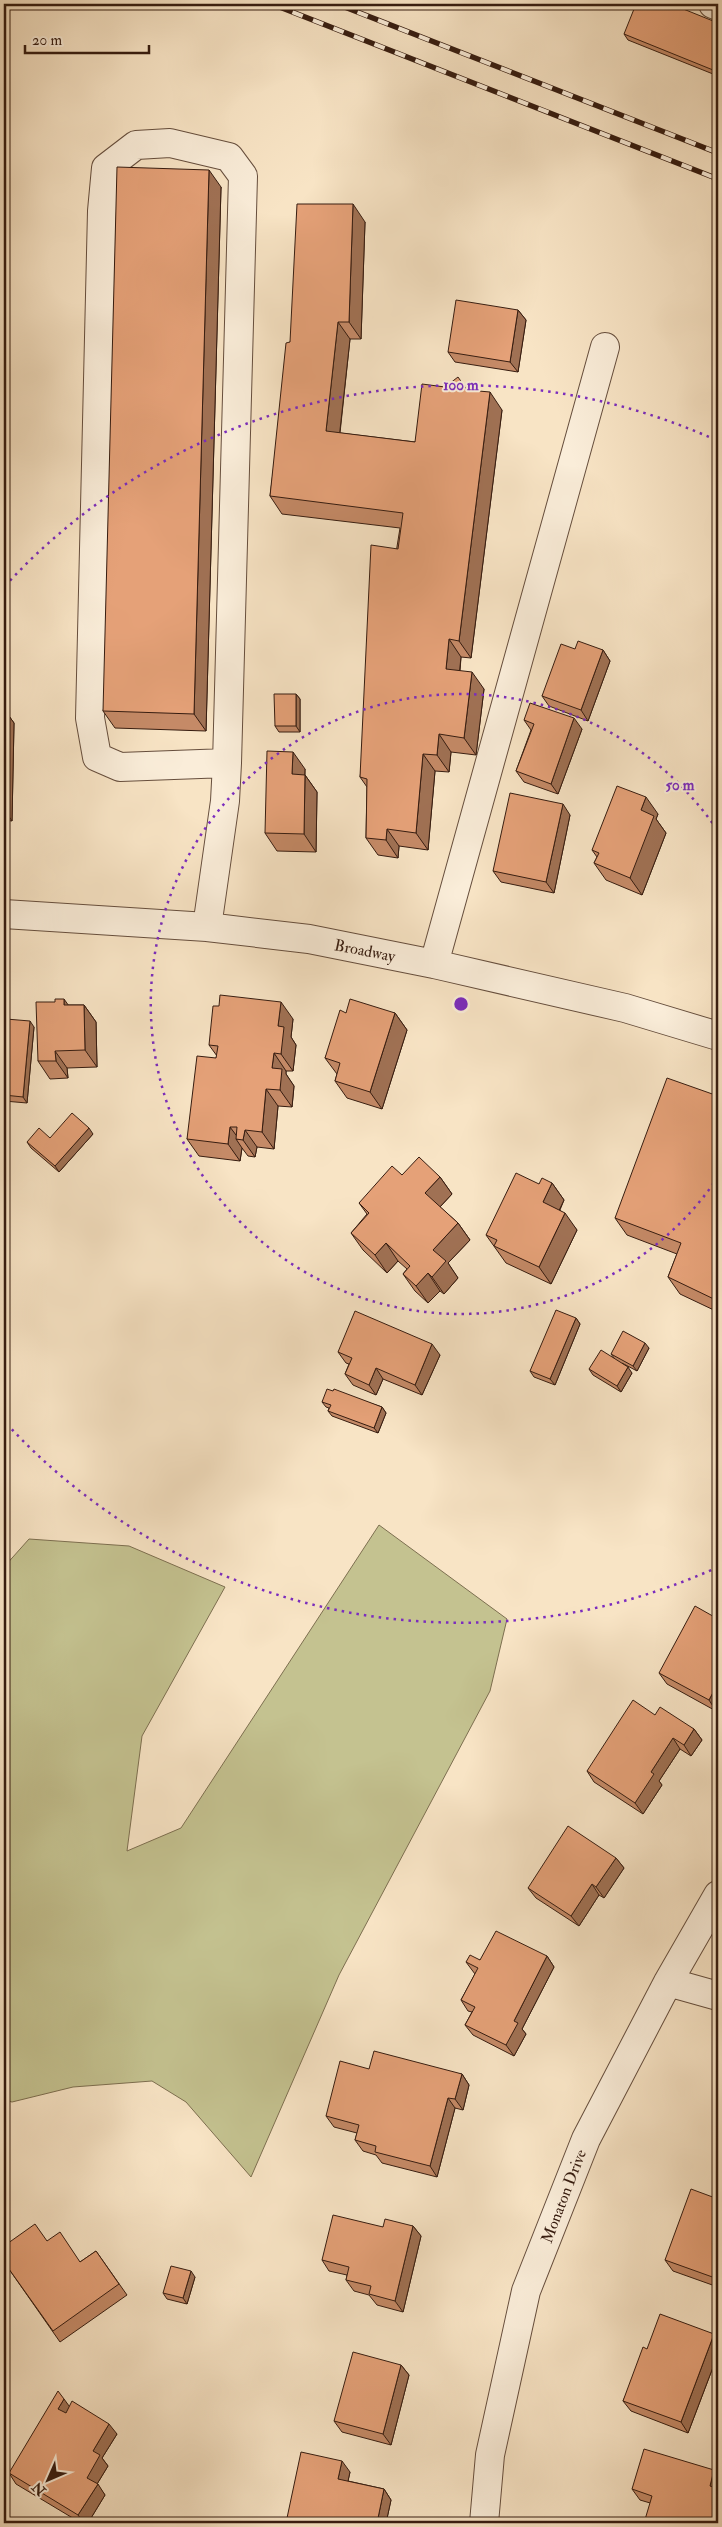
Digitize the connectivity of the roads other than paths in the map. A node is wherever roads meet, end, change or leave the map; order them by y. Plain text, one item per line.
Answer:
1 (713, 4) edge
2 (718, 6) edge
3 (605, 347) dead end
4 (227, 763) junction
5 (4, 914) edge
6 (208, 927) junction
7 (434, 964) junction
8 (718, 1036) edge
9 (718, 1895) edge
10 (668, 1982) junction
11 (718, 1996) edge
12 (484, 2523) edge

1 - 2 street
3 - 7 street
4 - 4 street
4 - 6 street
5 - 6 street, Broadway
6 - 7 street, Broadway
7 - 8 street, Broadway
9 - 10 street, Monaton Drive
10 - 11 street
10 - 12 street, Monaton Drive

